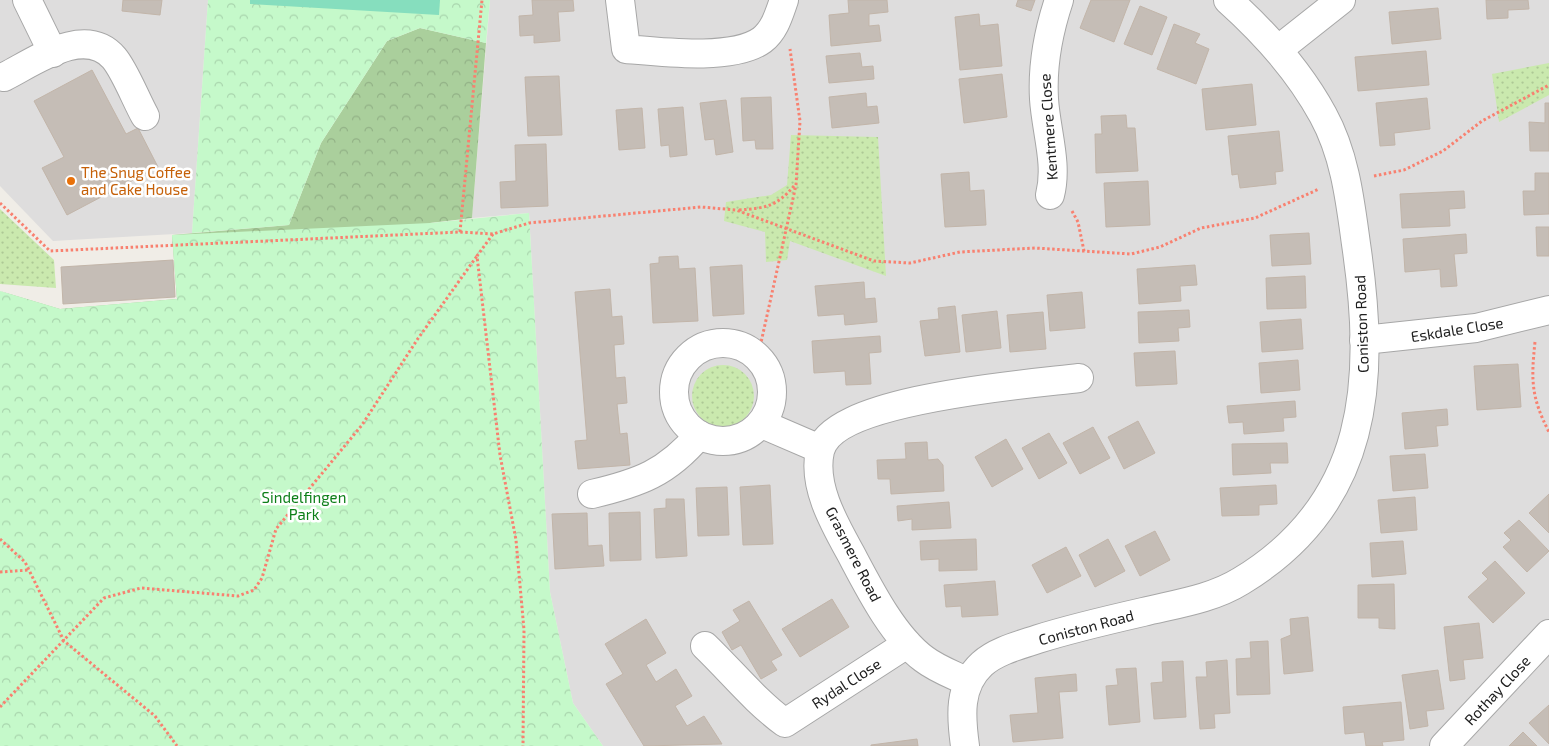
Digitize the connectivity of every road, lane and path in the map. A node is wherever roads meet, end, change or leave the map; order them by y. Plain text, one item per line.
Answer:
1 (27, 0) edge
2 (482, 0) edge
3 (620, 0) edge
4 (1059, 0) edge
5 (1228, 0) edge
6 (1341, 0) edge
7 (780, 12) edge
8 (1278, 49) junction
9 (53, 52) junction
10 (4, 77) dead end
11 (1549, 85) edge
12 (144, 116) dead end
13 (1347, 182) junction
14 (796, 185) junction
15 (1050, 195) joint
16 (0, 203) edge
17 (736, 210) junction
18 (788, 228) junction
19 (460, 232) junction
20 (493, 234) junction
21 (1084, 251) junction
22 (477, 256) junction
23 (1543, 312) edge
24 (1364, 340) junction
25 (758, 356) junction
26 (1079, 378) dead end
27 (762, 424) junction
28 (1549, 432) edge
29 (699, 435) junction
30 (820, 449) junction
31 (592, 494) dead end
32 (0, 539) edge
33 (29, 570) junction
34 (0, 572) edge
35 (1549, 634) edge
36 (64, 641) junction
37 (907, 644) junction
38 (705, 646) dead end
39 (968, 682) junction
40 (0, 707) edge
41 (177, 746) edge
42 (524, 746) edge
43 (965, 746) edge
44 (1444, 746) edge

1 - 9 street
2 - 19 path
3 - 7 street
4 - 15 street, Kentmere Close
5 - 8 street, Coniston Road
6 - 8 street
7 - 14 path
8 - 13 street, Coniston Road
9 - 10 street
9 - 12 street
11 - 13 path
13 - 21 path
13 - 24 street, Coniston Road
14 - 17 path
14 - 18 path
15 - 21 path
16 - 19 path
17 - 18 path
17 - 20 path
18 - 21 path
18 - 25 path
19 - 20 path
20 - 22 path
22 - 36 path
22 - 42 path
23 - 24 street, Eskdale Close
23 - 28 path
24 - 39 street, Coniston Road
25 - 27 street
25 - 29 street
26 - 30 street
27 - 29 street
27 - 30 street
29 - 31 street
30 - 37 street, Grasmere Road
32 - 33 path
33 - 34 path
33 - 36 path
35 - 44 street, Rothay Close
36 - 40 path
36 - 41 path
37 - 38 street, Rydal Close
37 - 39 street, Grasmere Road
39 - 43 street, Coniston Road

